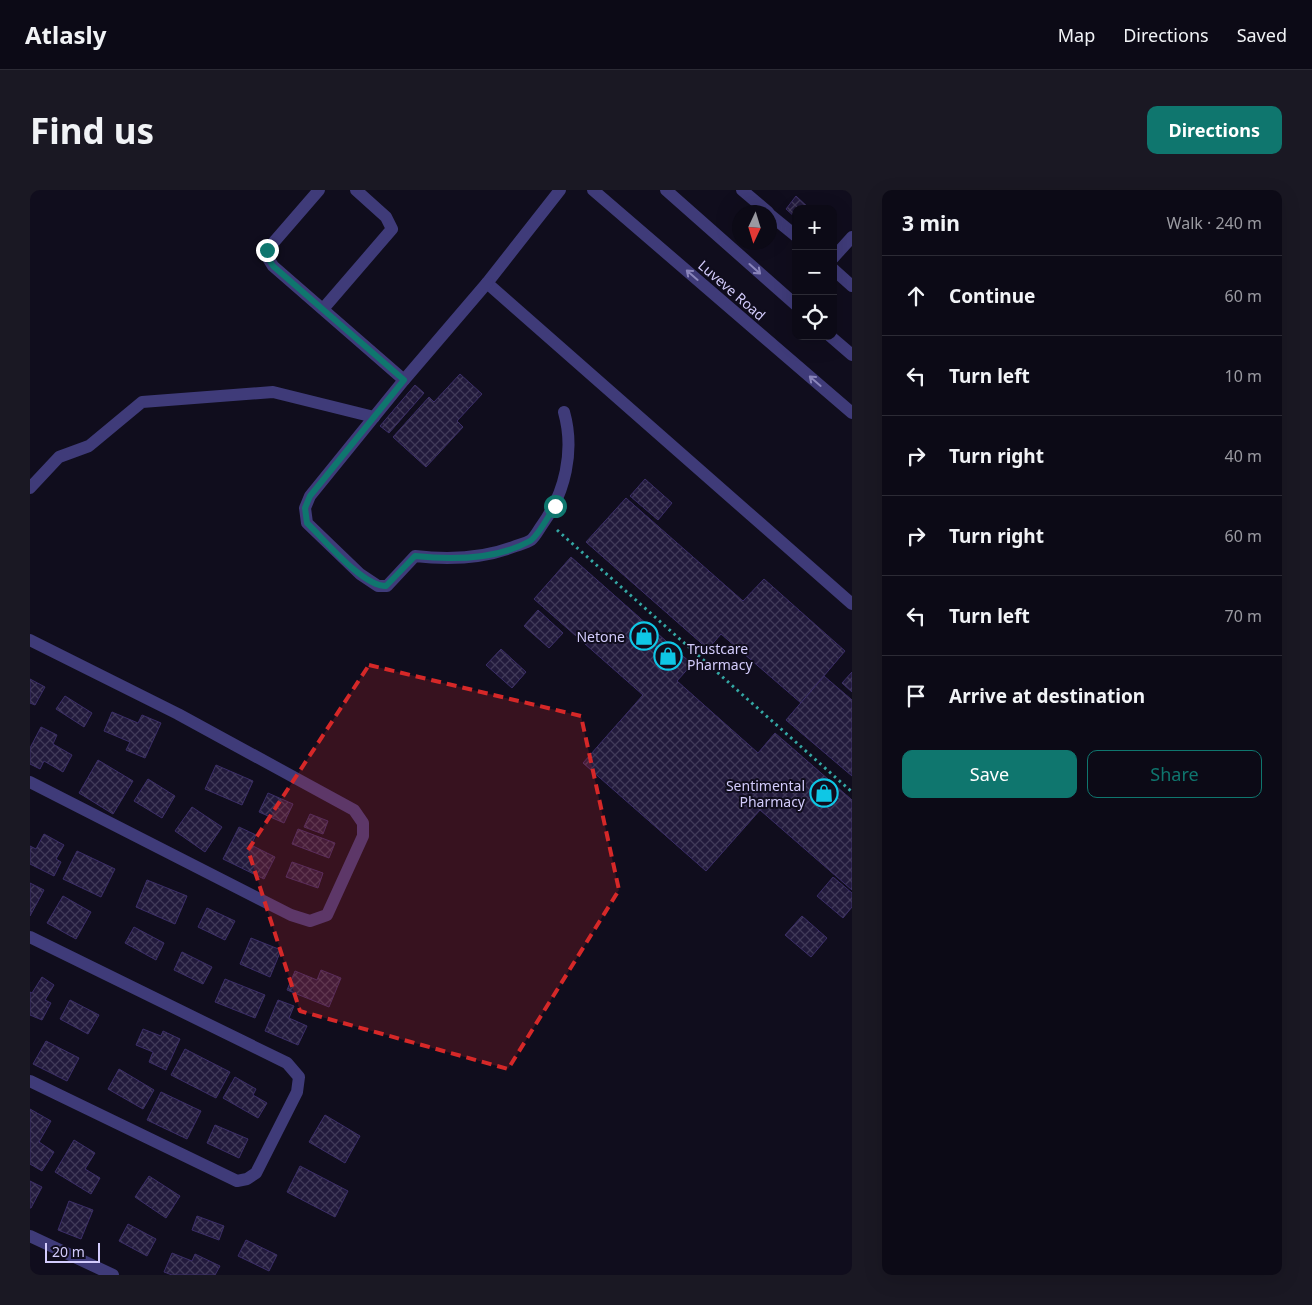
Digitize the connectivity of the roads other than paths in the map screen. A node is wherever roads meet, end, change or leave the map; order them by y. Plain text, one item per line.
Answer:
1 (319, 190) edge
2 (356, 190) edge
3 (560, 190) edge
4 (592, 190) edge
5 (666, 190) edge
6 (742, 190) edge
7 (760, 205) edge
8 (777, 220) edge
9 (792, 233) edge
10 (852, 237) edge
11 (837, 254) edge
12 (837, 273) edge
13 (487, 283) junction
14 (852, 286) edge
15 (792, 301) edge
16 (323, 310) junction
17 (835, 340) edge
18 (852, 355) edge
19 (404, 380) junction
20 (564, 412) dead end
21 (852, 413) edge
22 (374, 417) junction
23 (30, 488) edge
24 (852, 604) edge
25 (30, 640) edge
26 (30, 782) edge
27 (30, 937) edge
28 (30, 1081) edge
29 (30, 1236) edge
30 (112, 1275) edge

1 - 16 street
2 - 16 street
3 - 13 street
21 -> 4 street, Luveve Road
5 -> 15 street
6 - 7 street
8 - 9 street
10 - 11 street
12 - 14 street
13 - 19 street
13 - 24 street
16 - 19 street
17 - 18 street
19 - 22 street
20 - 22 street
22 - 23 street
25 - 26 street
27 - 28 street
29 - 30 street

